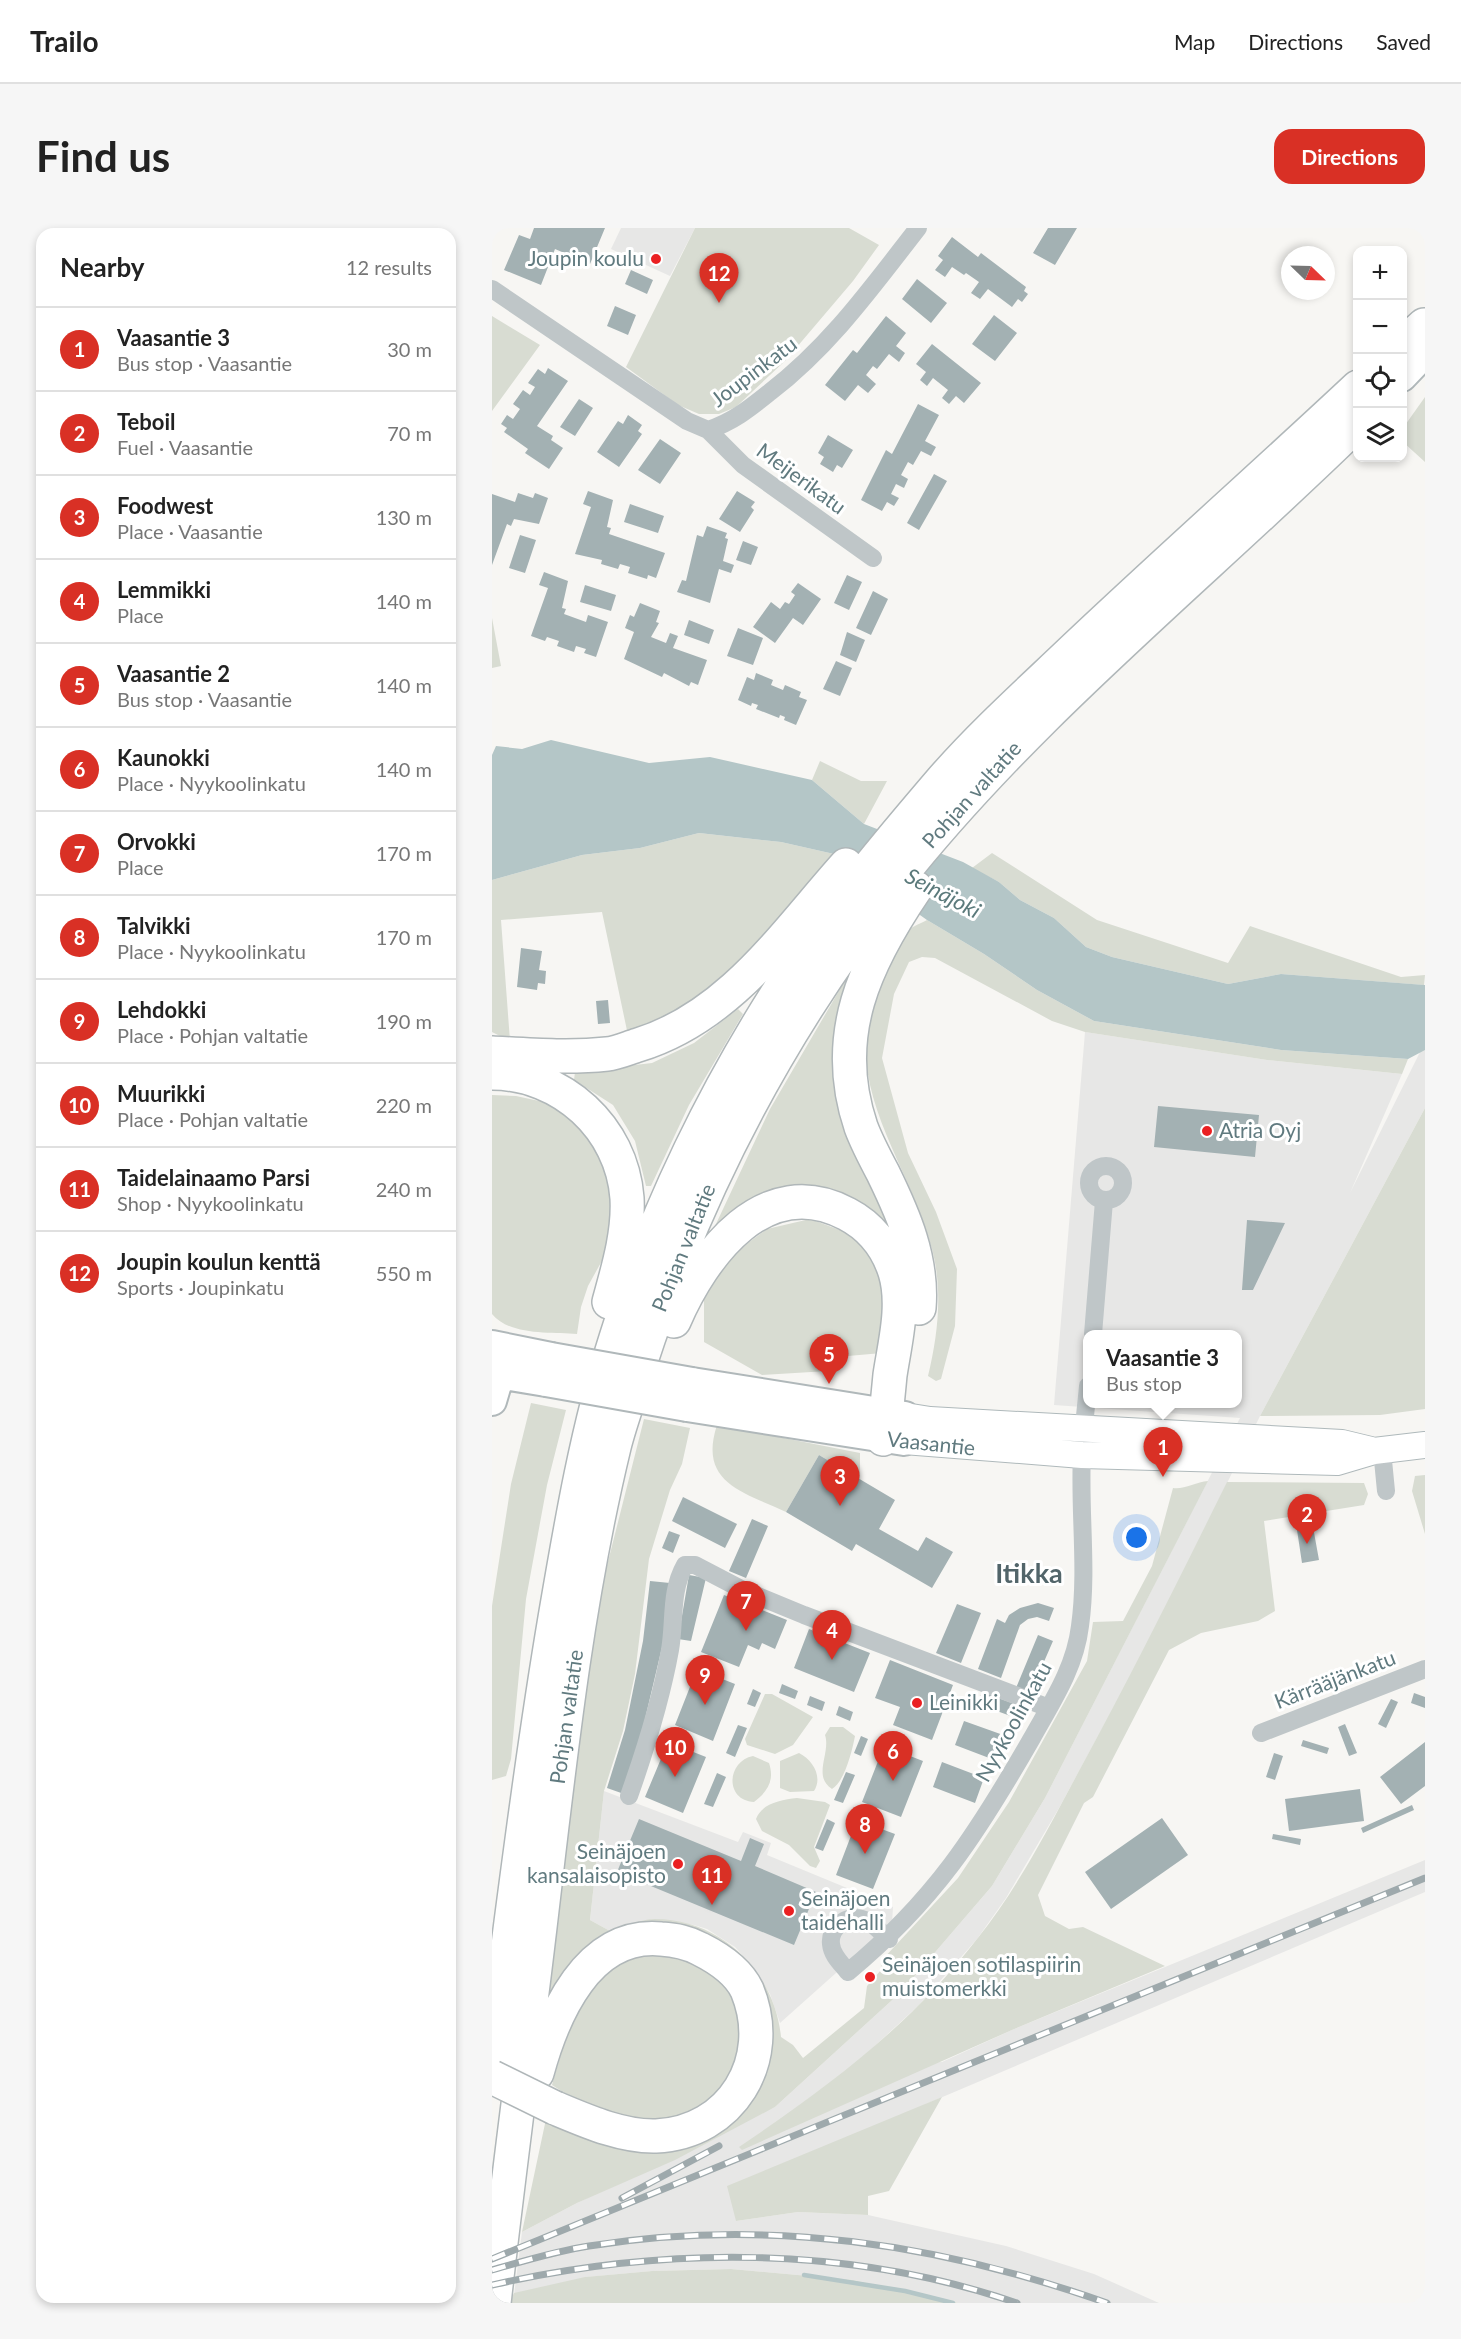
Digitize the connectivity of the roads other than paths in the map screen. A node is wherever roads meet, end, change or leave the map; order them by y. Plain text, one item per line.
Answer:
1 (918, 228) edge
2 (492, 288) edge
3 (1419, 336) edge
4 (1407, 364) edge
5 (1353, 392) edge
6 (1353, 428) edge
7 (708, 430) junction
8 (873, 558) dead end
9 (931, 815) junction
10 (852, 915) junction
11 (492, 1053) edge
12 (492, 1072) edge
13 (1104, 1201) dead end
14 (1093, 1330) edge
15 (492, 1345) edge
16 (548, 1369) junction
17 (498, 1374) edge
18 (492, 1401) edge
19 (1086, 1408) edge
20 (895, 1427) junction
21 (1084, 1429) junction
22 (1425, 1445) edge
23 (1378, 1450) junction
24 (1082, 1455) junction
25 (1386, 1491) dead end
26 (580, 1629) junction
27 (1425, 1669) edge
28 (543, 1692) junction
29 (1048, 1708) junction
30 (1261, 1733) dead end
31 (629, 1796) dead end
32 (889, 1939) dead end
33 (492, 2067) edge
34 (492, 2077) edge
35 (510, 2179) junction
36 (494, 2303) edge

1 - 7 street, Joupinkatu
2 - 7 street, Joupinkatu
3 - 4 main road
5 - 9 highway, Pohjan valtatie
6 - 9 highway, Pohjan valtatie
7 - 8 street, Meijerikatu
9 - 10 highway, Pohjan valtatie
9 - 10 highway
10 - 11 highway
10 - 20 highway
10 - 26 highway, Pohjan valtatie
10 - 28 highway, Pohjan valtatie
12 - 28 highway
13 - 14 street
15 - 16 main road, Vaasantie
16 - 17 main road, Vaasantie
16 - 20 main road, Vaasantie, bridge
17 - 18 main road
19 - 21 street, Nyykoolinkatu
20 - 21 main road, Vaasantie
20 - 24 main road, Vaasantie
20 - 26 highway
21 - 23 main road, Vaasantie
21 - 24 street, Nyykoolinkatu
22 - 23 main road, Vaasantie
23 - 24 main road, Vaasantie
23 - 25 street
24 - 29 street, Nyykoolinkatu
26 - 35 highway, Pohjan valtatie
27 - 30 street, Kärrääjänkatu
28 - 33 highway, Pohjan valtatie
29 - 31 street
29 - 32 street, Nyykoolinkatu
34 - 35 highway, bridge
35 - 36 highway, Pohjan valtatie

